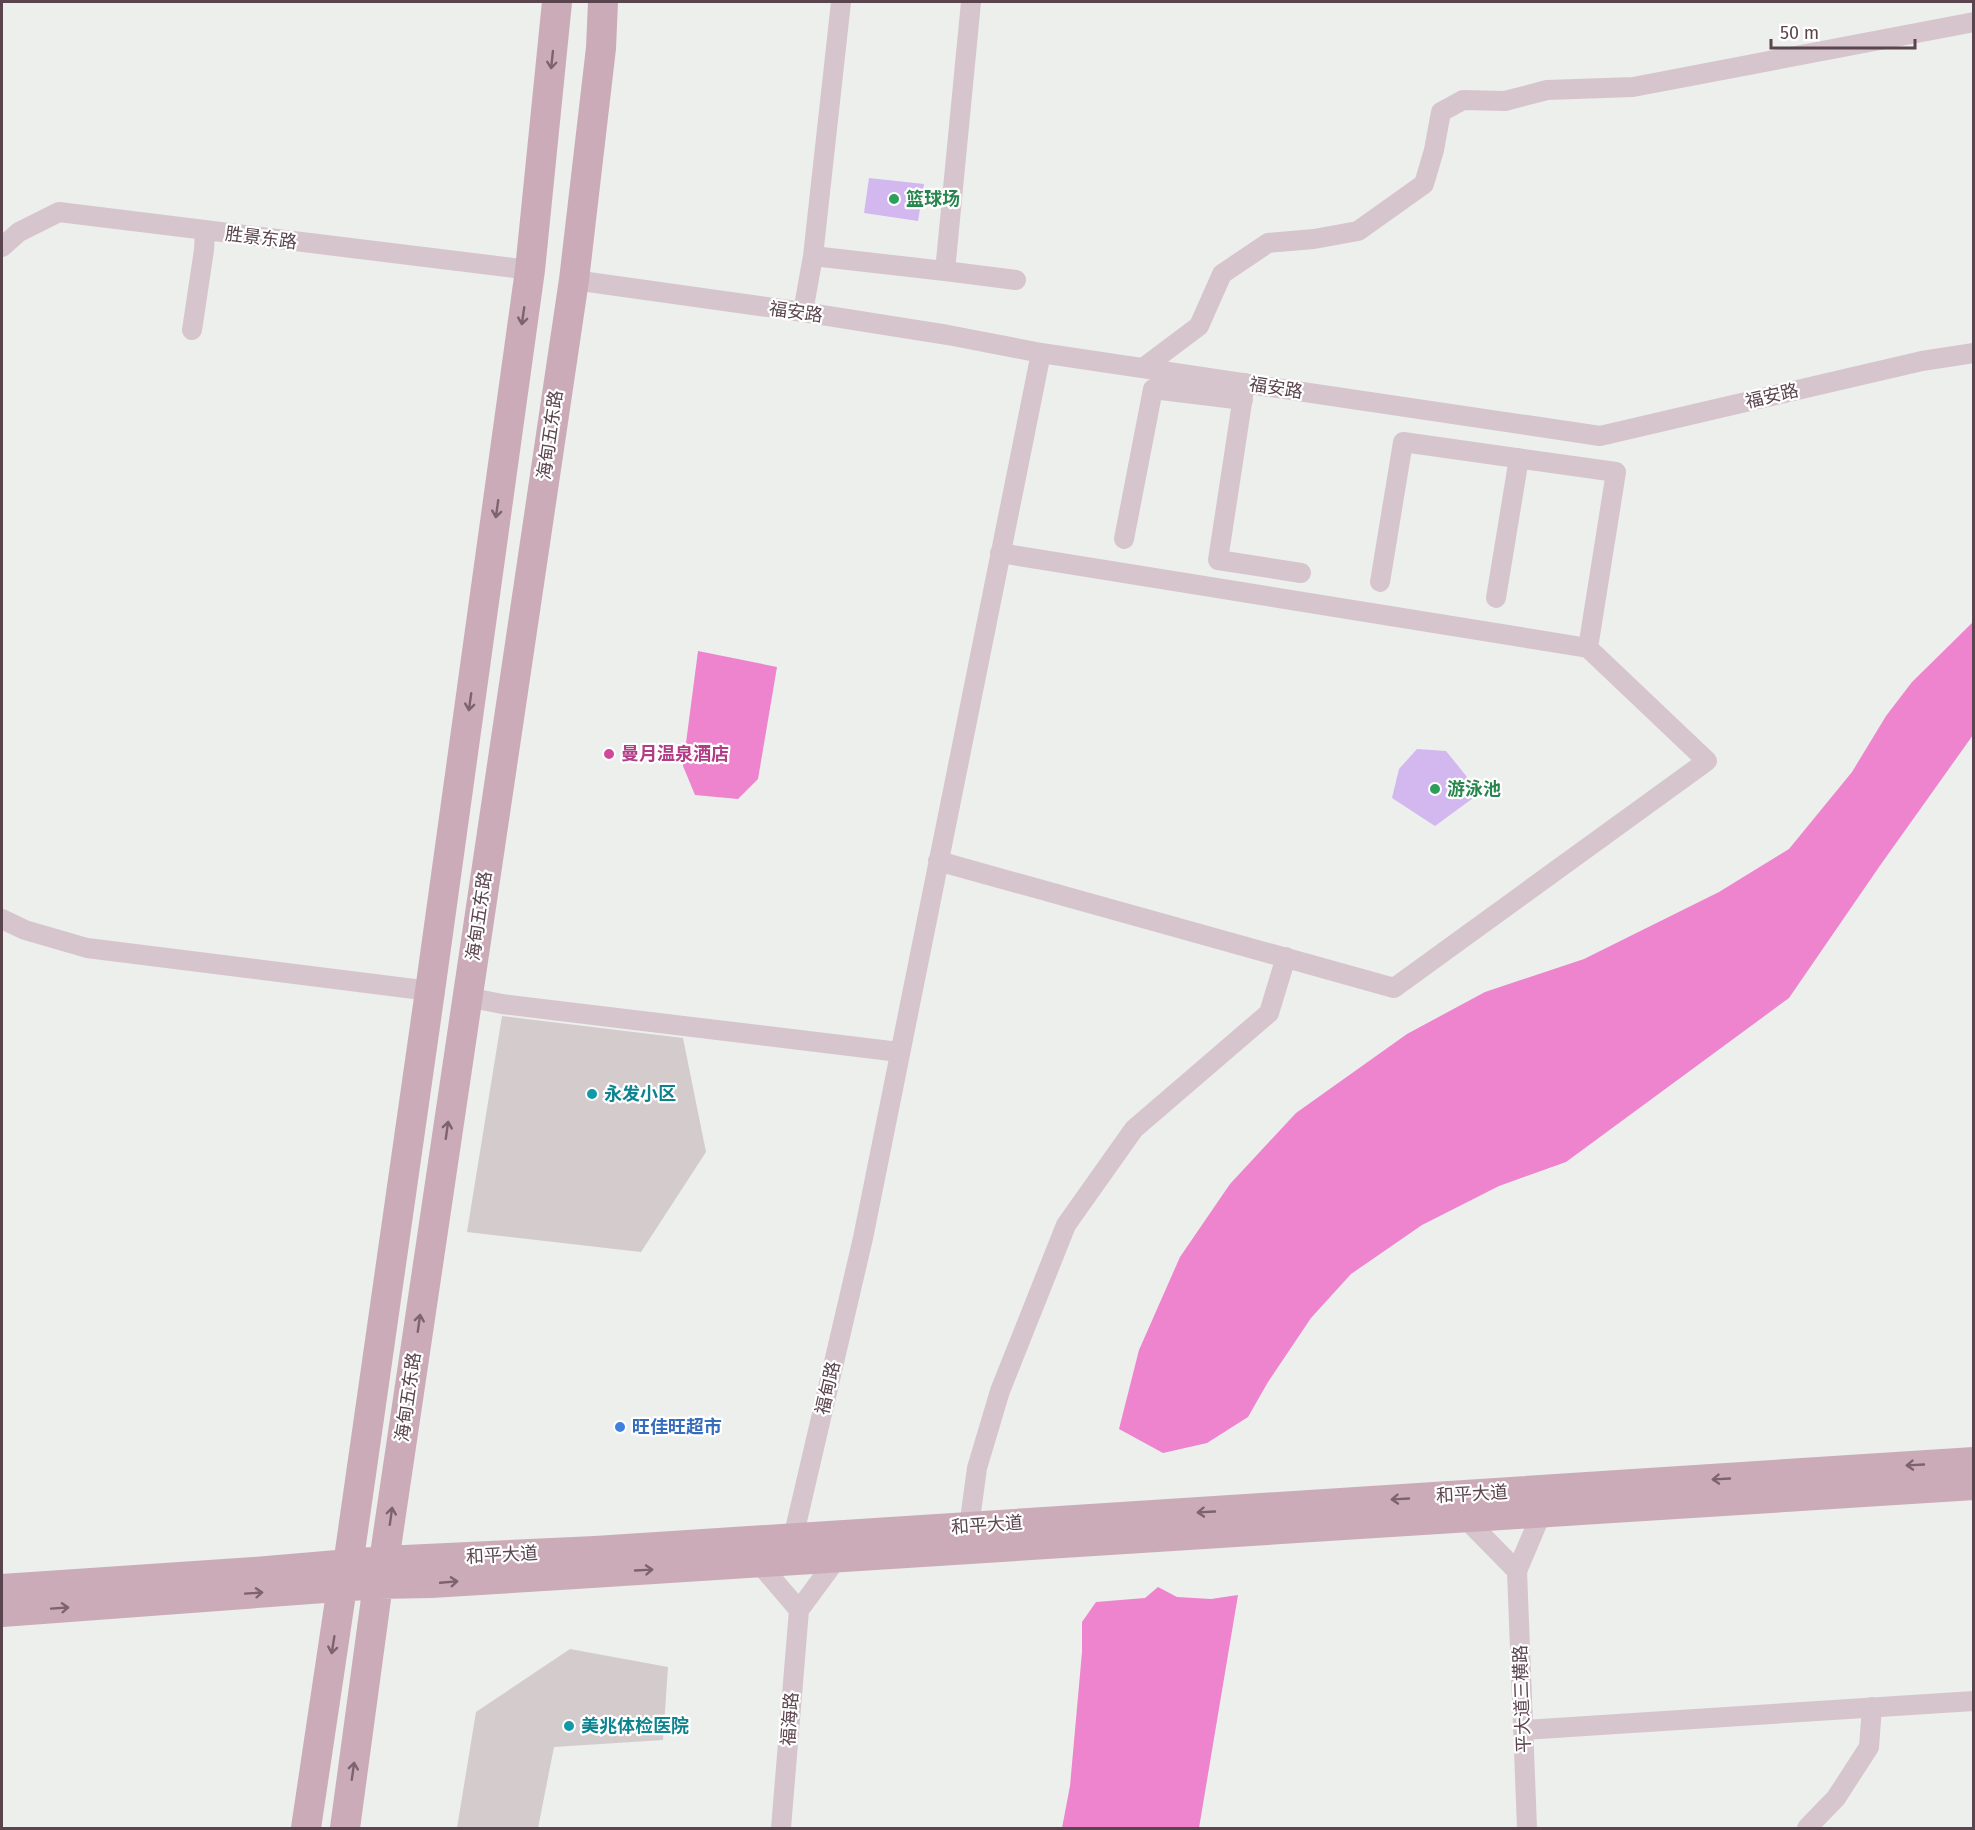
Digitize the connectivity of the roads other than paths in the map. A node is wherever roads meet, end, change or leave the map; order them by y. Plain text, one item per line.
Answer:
1 (557, 2) edge
2 (603, 2) edge
3 (841, 2) edge
4 (971, 2) edge
5 (1974, 22) edge
6 (205, 231) junction
7 (2, 247) edge
8 (813, 256) junction
9 (530, 270) junction
10 (945, 271) junction
11 (574, 280) junction
12 (1016, 280) dead end
13 (803, 312) junction
14 (192, 330) dead end
15 (1041, 353) junction
16 (1974, 353) edge
17 (1143, 368) junction
18 (1244, 392) junction
19 (1519, 458) junction
20 (1124, 539) dead end
21 (1000, 553) junction
22 (1301, 573) dead end
23 (1380, 582) dead end
24 (1496, 598) dead end
25 (1588, 648) junction
26 (938, 861) junction
27 (2, 919) edge
28 (1286, 957) junction
29 (430, 991) junction
30 (467, 997) junction
31 (899, 1052) junction
32 (1974, 1462) edge
33 (1974, 1485) edge
34 (1542, 1512) junction
35 (1464, 1517) junction
36 (969, 1527) junction
37 (793, 1538) junction
38 (838, 1557) junction
39 (758, 1562) junction
40 (1517, 1570) junction
41 (381, 1573) junction
42 (345, 1576) junction
43 (2, 1589) edge
44 (799, 1610) junction
45 (2, 1612) edge
46 (1974, 1701) edge
47 (1872, 1707) junction
48 (1523, 1730) junction
49 (306, 1828) edge
50 (345, 1828) edge
51 (781, 1828) edge
52 (1527, 1828) edge
53 (1807, 1828) edge

1 -> 9 main road, 海甸五东路
2 - 11 main road, 海甸五东路
3 - 8 street
4 - 10 street
5 - 17 street
6 - 7 street, 胜景东路
6 - 9 street, 胜景东路
6 - 14 street
8 - 10 street
8 - 13 street
9 -> 29 main road, 海甸五东路
10 - 12 street
11 - 13 street, 福安路
11 - 30 main road, 海甸五东路
13 - 15 street, 福安路
15 - 17 street, 福安路
15 - 21 street, 福甸路
16 - 18 street, 福安路
17 - 18 street, 福安路
18 - 20 street
18 - 22 street
19 - 23 street
19 - 24 street
19 - 25 street
21 - 25 street
21 - 26 street, 福甸路
25 - 28 street
26 - 28 street
26 - 31 street, 福甸路
27 - 29 street
28 - 36 street
29 - 42 main road, 海甸五东路
30 - 31 street
41 -> 30 main road, 海甸五东路
31 - 37 street, 福甸路
32 -> 36 main road, 和平大道
33 - 34 main road, 和平大道
34 - 35 main road, 和平大道
34 - 40 street
35 - 38 main road, 和平大道
35 - 40 street
36 - 37 main road, 和平大道
37 - 41 main road, 和平大道
38 - 39 main road, 和平大道
38 - 44 street
41 -> 39 main road, 和平大道
39 - 44 street
40 - 48 street, 平大道三横路
41 - 42 main road, 和平大道
50 -> 41 main road, 海甸五东路
42 - 43 main road, 和平大道
45 -> 42 main road, 和平大道
42 -> 49 main road, 海甸五东路
44 - 51 street, 福海路
46 - 47 street
47 - 48 street
47 - 53 street
48 - 52 street, 平大道三横路

